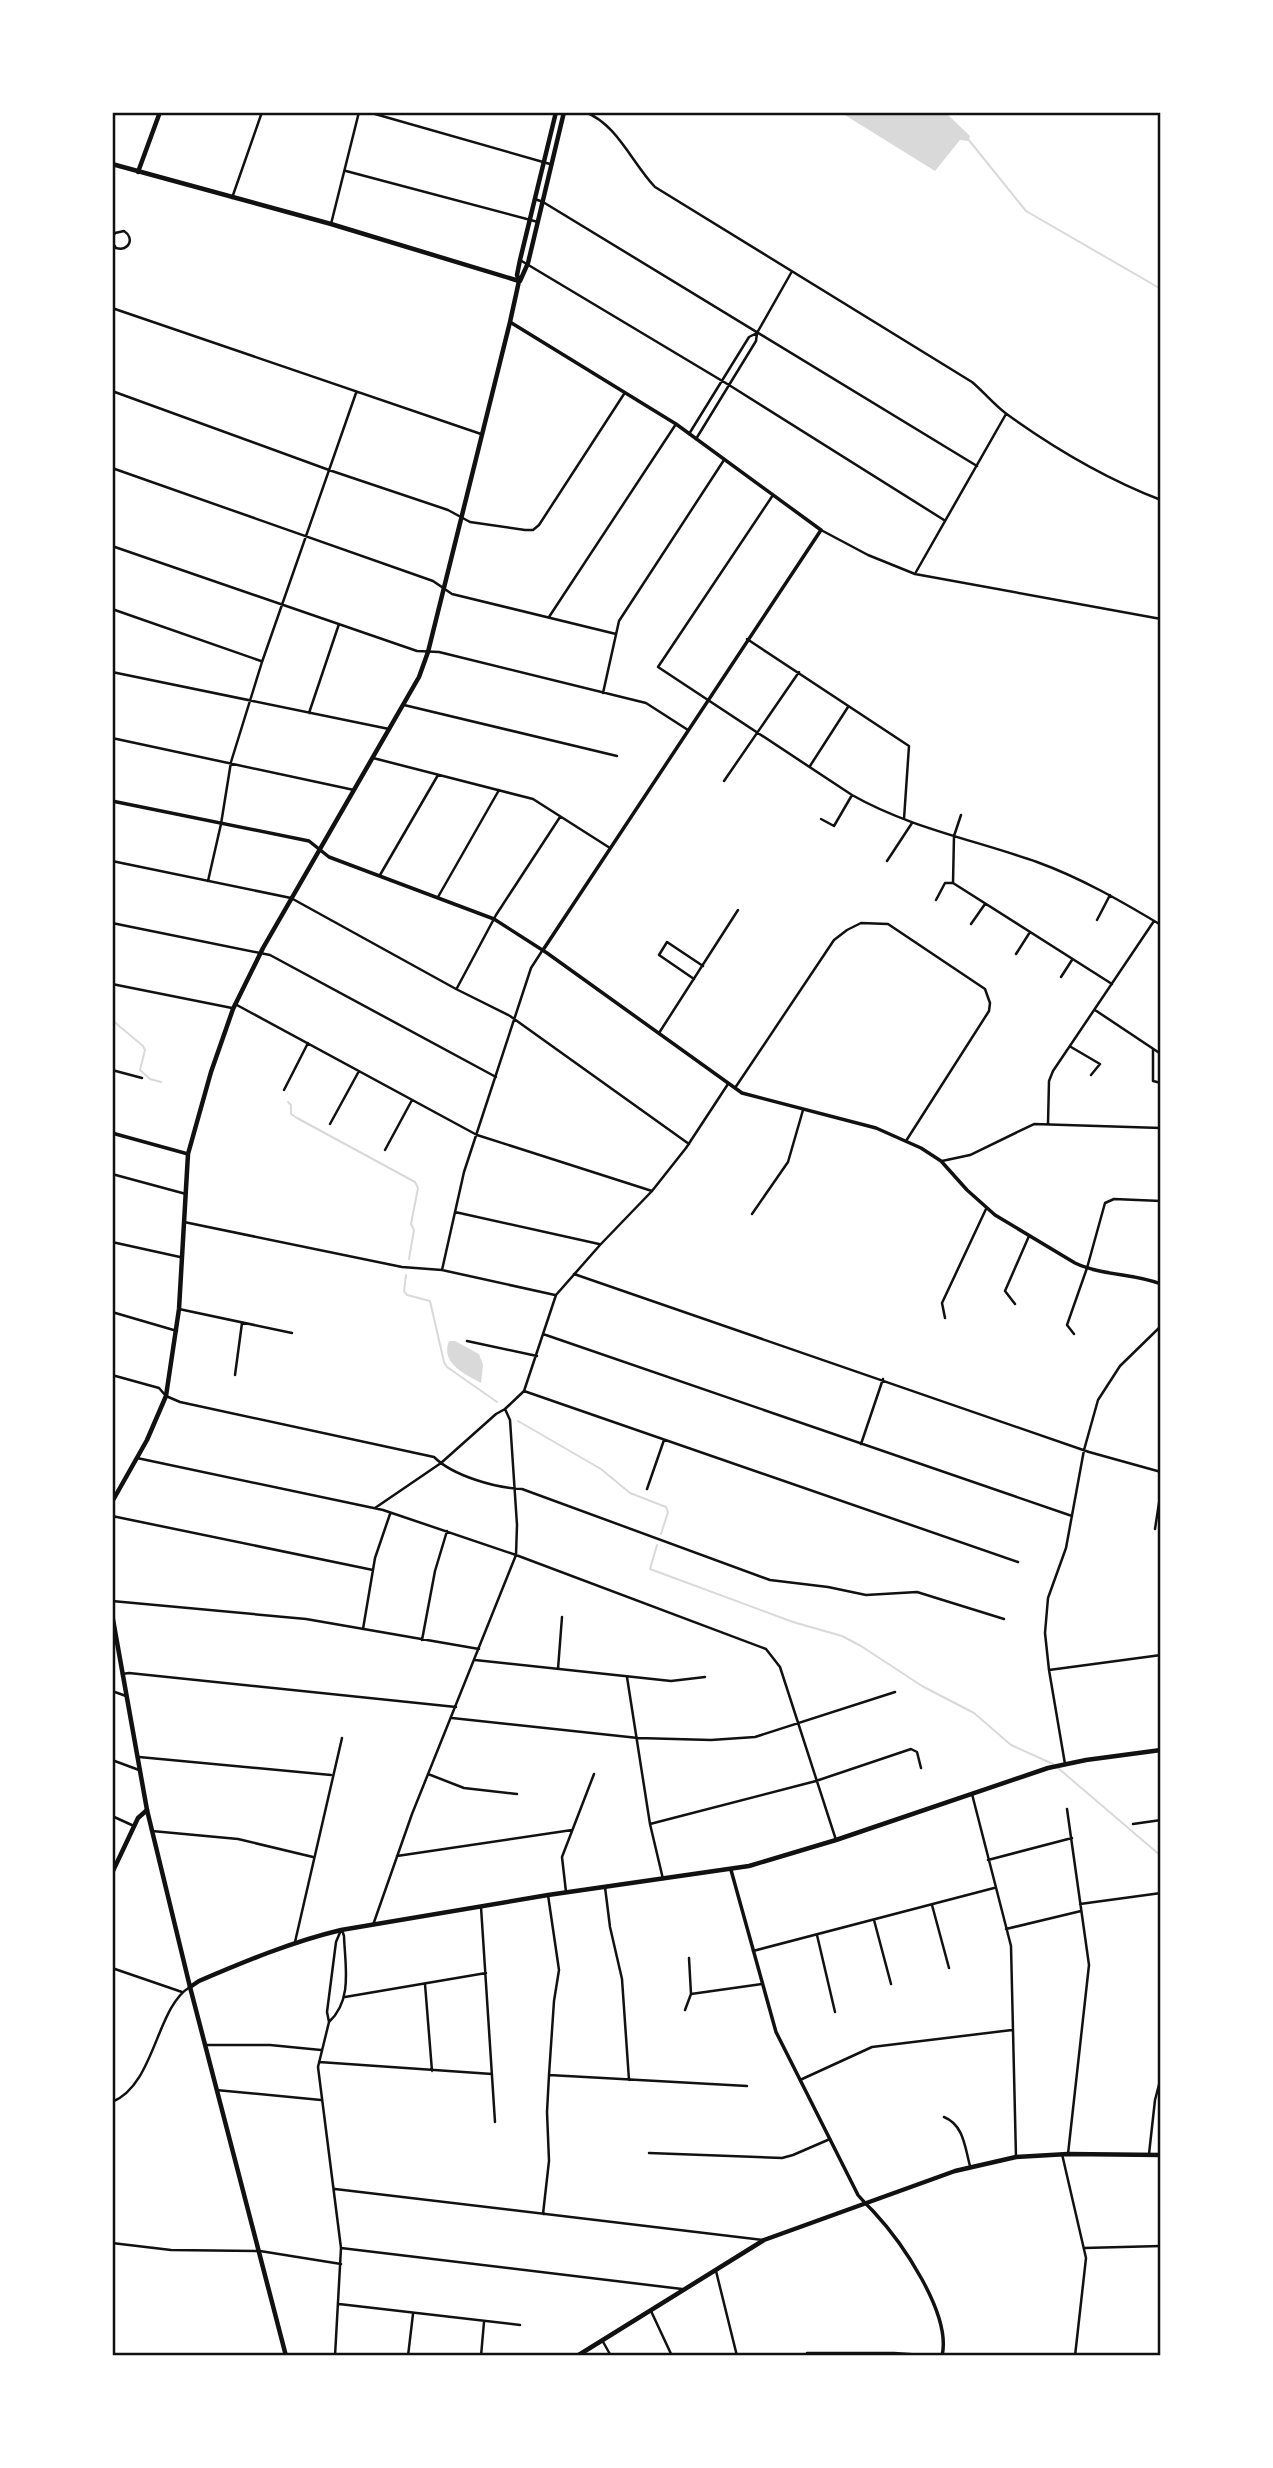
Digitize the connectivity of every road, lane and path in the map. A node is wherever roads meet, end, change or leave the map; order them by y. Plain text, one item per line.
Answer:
1 (160, 112) edge
2 (262, 112) edge
3 (359, 112) edge
4 (368, 112) edge
5 (556, 112) edge
6 (564, 112) edge
7 (585, 112) edge
8 (550, 135) junction
9 (558, 138) junction
10 (544, 162) junction
11 (112, 164) edge
12 (552, 164) junction
13 (346, 171) junction
14 (138, 172) junction
15 (232, 198) junction
16 (535, 199) junction
17 (543, 202) junction
18 (530, 219) junction
19 (538, 222) junction
20 (331, 224) junction
21 (112, 244) edge
22 (520, 260) junction
23 (528, 263) junction
24 (792, 271) junction
25 (519, 281) junction
26 (112, 308) edge
27 (510, 322) junction
28 (757, 333) junction
29 (722, 381) junction
30 (729, 385) junction
31 (112, 391) edge
32 (625, 392) junction
33 (356, 393) junction
34 (1006, 414) junction
35 (676, 424) junction
36 (481, 434) junction
37 (689, 434) junction
38 (696, 439) junction
39 (725, 459) junction
40 (977, 466) junction
41 (112, 468) edge
42 (329, 470) junction
43 (773, 495) junction
44 (1161, 500) edge
45 (461, 517) junction
46 (944, 520) junction
47 (821, 530) junction
48 (306, 538) junction
49 (112, 546) edge
50 (915, 574) junction
51 (444, 589) junction
52 (283, 606) junction
53 (112, 610) edge
54 (549, 618) junction
55 (1161, 619) edge
56 (339, 624) junction
57 (616, 634) junction
58 (747, 639) junction
59 (428, 652) junction
60 (262, 662) junction
61 (112, 672) edge
62 (799, 672) junction
63 (603, 693) junction
64 (709, 699) junction
65 (250, 701) junction
66 (404, 705) junction
67 (848, 706) junction
68 (309, 713) junction
69 (389, 729) junction
70 (688, 730) junction
71 (759, 733) junction
72 (112, 738) edge
73 (617, 756) dead end
74 (373, 758) junction
75 (231, 762) junction
76 (810, 766) junction
77 (438, 775) junction
78 (724, 781) dead end
79 (354, 790) junction
80 (499, 790) junction
81 (852, 795) junction
82 (112, 801) edge
83 (961, 815) dead end
84 (560, 817) junction
85 (821, 818) dead end
86 (904, 820) junction
87 (912, 822) junction
88 (221, 824) junction
89 (954, 836) junction
90 (610, 848) junction
91 (320, 849) junction
92 (887, 860) dead end
93 (112, 861) edge
94 (380, 875) junction
95 (208, 881) junction
96 (953, 883) junction
97 (1110, 895) junction
98 (291, 898) junction
99 (437, 898) junction
100 (936, 900) dead end
101 (985, 904) junction
102 (738, 910) dead end
103 (494, 919) junction
104 (1097, 920) dead end
105 (1154, 921) junction
106 (112, 923) edge
107 (971, 924) dead end
108 (1161, 925) edge
109 (1030, 932) junction
110 (543, 950) junction
111 (261, 953) junction
112 (1016, 954) dead end
113 (1072, 960) junction
114 (703, 966) junction
115 (1061, 977) dead end
116 (694, 979) junction
117 (112, 984) edge
118 (1112, 984) junction
119 (456, 989) junction
120 (234, 1007) junction
121 (1095, 1010) junction
122 (515, 1020) junction
123 (659, 1033) junction
124 (308, 1043) junction
125 (1071, 1047) junction
126 (1153, 1049) junction
127 (1161, 1054) edge
128 (112, 1070) edge
129 (359, 1071) junction
130 (1091, 1075) dead end
131 (496, 1077) junction
132 (142, 1078) dead end
133 (729, 1083) junction
134 (1161, 1083) edge
135 (735, 1088) junction
136 (284, 1090) dead end
137 (412, 1100) junction
138 (803, 1110) junction
139 (330, 1124) dead end
140 (1048, 1124) junction
141 (1161, 1128) edge
142 (112, 1133) edge
143 (477, 1135) junction
144 (906, 1141) junction
145 (689, 1144) junction
146 (385, 1150) dead end
147 (188, 1154) junction
148 (942, 1161) junction
149 (112, 1174) edge
150 (652, 1191) junction
151 (186, 1194) junction
152 (1161, 1201) edge
153 (986, 1209) junction
154 (455, 1212) junction
155 (752, 1214) dead end
156 (184, 1222) junction
157 (1029, 1236) junction
158 (112, 1242) edge
159 (600, 1245) junction
160 (182, 1258) junction
161 (1087, 1268) junction
162 (442, 1270) junction
163 (574, 1274) junction
164 (1161, 1284) edge
165 (556, 1295) junction
166 (1015, 1304) dead end
167 (179, 1309) junction
168 (112, 1312) edge
169 (945, 1318) dead end
170 (242, 1323) junction
171 (1161, 1326) edge
172 (177, 1331) junction
173 (292, 1333) dead end
174 (543, 1334) junction
175 (1074, 1334) dead end
176 (467, 1341) dead end
177 (537, 1356) junction
178 (112, 1375) edge
179 (235, 1375) dead end
180 (883, 1379) junction
181 (524, 1391) junction
182 (166, 1395) junction
183 (505, 1409) junction
184 (664, 1440) junction
185 (861, 1444) junction
186 (1084, 1450) junction
187 (136, 1458) junction
188 (441, 1463) junction
189 (1161, 1472) edge
190 (514, 1488) junction
191 (647, 1489) dead end
192 (1161, 1490) edge
193 (112, 1502) edge
194 (375, 1508) junction
195 (390, 1513) junction
196 (112, 1516) edge
197 (1072, 1516) junction
198 (1155, 1529) dead end
199 (447, 1531) junction
200 (516, 1555) junction
201 (1018, 1562) dead end
202 (373, 1570) junction
203 (112, 1601) edge
204 (112, 1614) edge
205 (562, 1618) dead end
206 (1004, 1619) dead end
207 (363, 1629) junction
208 (422, 1640) junction
209 (479, 1649) junction
210 (1161, 1655) edge
211 (475, 1660) junction
212 (558, 1669) junction
213 (1049, 1670) junction
214 (122, 1674) junction
215 (627, 1677) junction
216 (705, 1677) dead end
217 (112, 1691) edge
218 (895, 1692) dead end
219 (126, 1696) junction
220 (456, 1707) junction
221 (452, 1718) junction
222 (798, 1723) junction
223 (342, 1738) dead end
224 (638, 1738) junction
225 (1161, 1750) edge
226 (136, 1757) junction
227 (112, 1760) edge
228 (1063, 1765) junction
229 (921, 1768) dead end
230 (138, 1770) junction
231 (428, 1774) junction
232 (594, 1774) dead end
233 (333, 1776) junction
234 (816, 1781) junction
235 (972, 1793) junction
236 (517, 1794) dead end
237 (1068, 1809) dead end
238 (147, 1810) junction
239 (112, 1816) edge
240 (1161, 1820) edge
241 (650, 1824) junction
242 (1133, 1824) dead end
243 (134, 1826) junction
244 (572, 1829) junction
245 (152, 1831) junction
246 (1072, 1838) junction
247 (836, 1840) junction
248 (397, 1856) junction
249 (313, 1857) junction
250 (988, 1860) junction
251 (731, 1870) junction
252 (112, 1872) edge
253 (663, 1879) junction
254 (605, 1887) junction
255 (995, 1888) junction
256 (566, 1892) junction
257 (1161, 1893) edge
258 (548, 1895) junction
259 (1080, 1904) junction
260 (932, 1905) junction
261 (481, 1906) junction
262 (1081, 1911) junction
263 (874, 1920) junction
264 (373, 1925) junction
265 (1006, 1929) junction
266 (341, 1930) junction
267 (817, 1935) junction
268 (295, 1942) junction
269 (753, 1951) junction
270 (689, 1958) dead end
271 (112, 1968) edge
272 (949, 1968) dead end
273 (486, 1973) junction
274 (425, 1984) junction
275 (762, 1984) junction
276 (891, 1984) dead end
277 (190, 1987) junction
278 (182, 1992) junction
279 (691, 1994) junction
280 (345, 1997) junction
281 (685, 2010) dead end
282 (835, 2012) dead end
283 (329, 2022) junction
284 (1013, 2030) junction
285 (205, 2045) junction
286 (321, 2050) junction
287 (319, 2062) junction
288 (432, 2071) junction
289 (492, 2074) junction
290 (549, 2076) junction
291 (1161, 2077) edge
292 (629, 2080) junction
293 (800, 2080) junction
294 (747, 2086) dead end
295 (216, 2090) junction
296 (322, 2100) junction
297 (112, 2102) edge
298 (944, 2117) dead end
299 (495, 2122) dead end
300 (830, 2139) junction
301 (649, 2153) dead end
302 (1065, 2154) junction
303 (1149, 2154) junction
304 (1161, 2155) edge
305 (1016, 2157) junction
306 (970, 2166) junction
307 (335, 2189) junction
308 (864, 2202) junction
309 (543, 2214) junction
310 (764, 2240) junction
311 (112, 2243) edge
312 (1161, 2246) edge
313 (341, 2248) junction
314 (1084, 2248) junction
315 (260, 2251) junction
316 (341, 2264) junction
317 (716, 2270) junction
318 (685, 2289) junction
319 (340, 2304) junction
320 (651, 2311) junction
321 (413, 2313) junction
322 (484, 2322) junction
323 (520, 2325) dead end
324 (602, 2340) junction
325 (807, 2353) dead end
326 (286, 2356) edge
327 (335, 2356) edge
328 (408, 2356) edge
329 (481, 2356) edge
330 (577, 2356) edge
331 (611, 2356) edge
332 (672, 2356) edge
333 (737, 2356) edge
334 (940, 2356) edge
335 (1075, 2356) edge

1 - 14 main road
2 - 15 street
3 - 13 street
4 - 10 street
5 - 8 main road
6 - 9 main road
7 - 24 street
8 - 9 main road
8 - 10 main road
9 - 12 main road
10 - 12 street
10 - 16 main road
11 - 14 main road
12 - 17 main road
13 - 18 street
13 - 20 street
14 - 15 main road
15 - 20 main road
16 - 17 street
16 - 18 main road
17 - 19 main road
17 - 28 street
18 - 19 street
18 - 22 main road
19 - 23 main road
20 - 25 main road
21 - 21 street
22 - 23 street
22 - 25 main road
23 - 25 main road
23 - 29 street
24 - 28 street
24 - 34 street
25 - 27 main road
26 - 33 street
27 - 32 street
27 - 36 main road
28 - 29 street
28 - 30 street
28 - 40 street
29 - 30 street
29 - 37 street
30 - 38 street
30 - 46 street
31 - 42 street
32 - 35 street
32 - 45 street
33 - 36 street
33 - 42 street
34 - 40 street
34 - 44 street
35 - 37 street
35 - 54 street
36 - 45 main road
37 - 38 street
38 - 39 street
39 - 43 street
39 - 57 street
40 - 46 street
41 - 48 street
42 - 45 street
42 - 48 street
43 - 47 street
43 - 64 street
45 - 51 main road
46 - 50 street
47 - 50 street
47 - 58 street
48 - 51 street
48 - 52 street
49 - 52 street
50 - 55 street
51 - 54 street
51 - 59 main road
52 - 56 street
52 - 60 street
53 - 60 street
54 - 57 street
56 - 59 street
56 - 68 street
57 - 63 street
58 - 62 street
58 - 64 street
59 - 63 street
59 - 66 main road
60 - 65 street
61 - 65 street
62 - 67 street
62 - 71 street
63 - 70 street
64 - 70 street
64 - 71 street
65 - 68 street
65 - 75 street
66 - 69 main road
66 - 73 street
67 - 76 street
67 - 86 street
68 - 69 street
69 - 74 main road
70 - 90 street
71 - 76 street
71 - 78 street
72 - 75 street
74 - 77 street
74 - 79 main road
75 - 79 street
75 - 88 street
76 - 81 street
77 - 80 street
77 - 94 street
79 - 91 main road
80 - 84 street
80 - 99 street
81 - 85 street
81 - 86 street
82 - 88 street
83 - 89 street
84 - 90 street
84 - 103 street
86 - 87 street
87 - 89 street
87 - 92 street
88 - 91 street
88 - 95 street
89 - 96 street
89 - 97 street
90 - 110 street
91 - 94 street
91 - 98 main road
93 - 95 street
94 - 99 street
95 - 98 street
96 - 100 street
96 - 101 street
97 - 104 street
97 - 105 street
98 - 111 main road
98 - 119 street
99 - 103 street
101 - 107 street
101 - 109 street
102 - 114 street
103 - 110 street
103 - 119 street
105 - 108 street
105 - 118 street
106 - 111 street
109 - 112 street
109 - 113 street
110 - 122 street
110 - 123 street
111 - 120 main road
111 - 131 street
113 - 115 street
113 - 118 street
114 - 116 street
114 - 116 street
116 - 123 street
117 - 120 street
118 - 121 street
119 - 122 street
120 - 124 street
120 - 147 main road
121 - 125 street
121 - 126 street
122 - 131 street
122 - 145 street
123 - 133 street
124 - 129 street
124 - 136 street
125 - 130 street
125 - 140 street
126 - 127 street
126 - 134 street
128 - 132 street
129 - 137 street
129 - 139 street
131 - 143 street
133 - 135 street
133 - 145 street
135 - 138 street
135 - 144 street
137 - 143 street
137 - 146 street
138 - 144 street
138 - 155 street
140 - 141 street
140 - 148 street
142 - 147 street
143 - 150 street
143 - 154 street
144 - 148 street
145 - 150 street
147 - 151 main road
148 - 153 street
149 - 151 street
150 - 159 street
151 - 156 main road
152 - 161 street
153 - 157 street
153 - 169 street
154 - 159 street
154 - 162 street
156 - 160 main road
156 - 162 street
157 - 161 street
157 - 166 street
158 - 160 street
159 - 163 street
160 - 167 main road
161 - 164 street
161 - 175 street
162 - 165 street
163 - 165 street
163 - 180 street
165 - 174 street
167 - 170 street
167 - 172 main road
168 - 172 street
170 - 173 street
170 - 179 street
171 - 186 street
172 - 182 main road
174 - 177 street
174 - 185 street
176 - 177 street
177 - 181 street
178 - 182 street
180 - 185 street
180 - 186 street
181 - 183 street
181 - 184 street
182 - 187 main road
182 - 188 street
183 - 188 street
183 - 190 street
184 - 191 street
184 - 201 street
185 - 197 street
186 - 189 street
186 - 197 street
187 - 193 main road
187 - 194 street
188 - 190 street
188 - 194 street
190 - 200 street
190 - 206 street
192 - 198 street
194 - 195 street
195 - 199 street
195 - 202 street
196 - 202 street
197 - 213 street
199 - 200 street
199 - 208 street
200 - 209 street
200 - 222 street
202 - 207 street
203 - 207 street
204 - 214 main road
205 - 212 street
207 - 208 street
208 - 209 street
209 - 211 street
210 - 213 street
211 - 212 street
211 - 220 street
212 - 215 street
213 - 228 street
214 - 219 main road
214 - 220 street
215 - 216 street
215 - 224 street
217 - 219 street
218 - 222 street
219 - 226 main road
220 - 221 street
221 - 224 street
221 - 231 street
222 - 224 street
222 - 234 street
223 - 233 street
224 - 241 street
225 - 228 main road
226 - 230 main road
226 - 233 street
227 - 230 street
228 - 235 main road
229 - 234 street
230 - 238 main road
231 - 236 street
231 - 248 street
232 - 244 street
233 - 249 street
234 - 241 street
234 - 247 street
235 - 247 main road
235 - 250 street
237 - 246 street
238 - 243 main road
238 - 245 main road
239 - 243 street
240 - 242 street
241 - 253 street
243 - 252 main road
244 - 248 street
244 - 256 street
245 - 249 street
245 - 277 main road
246 - 250 street
246 - 259 street
247 - 251 main road
248 - 264 street
249 - 268 street
250 - 255 street
251 - 253 main road
251 - 269 street
253 - 254 main road
254 - 256 main road
254 - 292 street
255 - 260 street
255 - 265 street
256 - 258 main road
257 - 259 street
258 - 261 main road
258 - 290 street
259 - 262 street
260 - 263 street
260 - 272 street
261 - 264 main road
261 - 273 street
262 - 265 street
262 - 302 street
263 - 267 street
263 - 276 street
264 - 266 main road
265 - 284 street
266 - 268 main road
266 - 280 street
266 - 283 street
267 - 269 street
267 - 282 street
268 - 277 main road
269 - 275 street
270 - 279 street
271 - 278 street
273 - 274 street
273 - 289 street
274 - 280 street
274 - 288 street
275 - 279 street
275 - 293 street
277 - 278 street
277 - 285 main road
278 - 297 street
279 - 281 street
280 - 283 street
283 - 286 street
284 - 293 street
284 - 305 street
285 - 286 street
285 - 295 main road
286 - 287 street
287 - 288 street
287 - 296 street
288 - 289 street
289 - 299 street
290 - 292 street
290 - 309 street
291 - 303 street
292 - 294 street
293 - 300 street
295 - 296 street
295 - 315 main road
296 - 307 street
298 - 306 street
300 - 301 street
300 - 308 street
302 - 303 main road
302 - 305 main road
302 - 314 street
303 - 304 main road
305 - 306 main road
306 - 308 main road
307 - 309 street
307 - 313 street
308 - 310 main road
308 - 334 street
309 - 310 street
310 - 317 main road
311 - 315 street
312 - 314 street
313 - 316 street
313 - 318 street
314 - 335 street
315 - 316 street
315 - 326 main road
316 - 319 street
317 - 318 main road
317 - 333 street
318 - 320 main road
319 - 321 street
319 - 327 street
320 - 324 main road
320 - 332 street
321 - 322 street
321 - 328 street
322 - 323 street
322 - 329 street
324 - 330 main road
324 - 331 street
325 - 334 street

